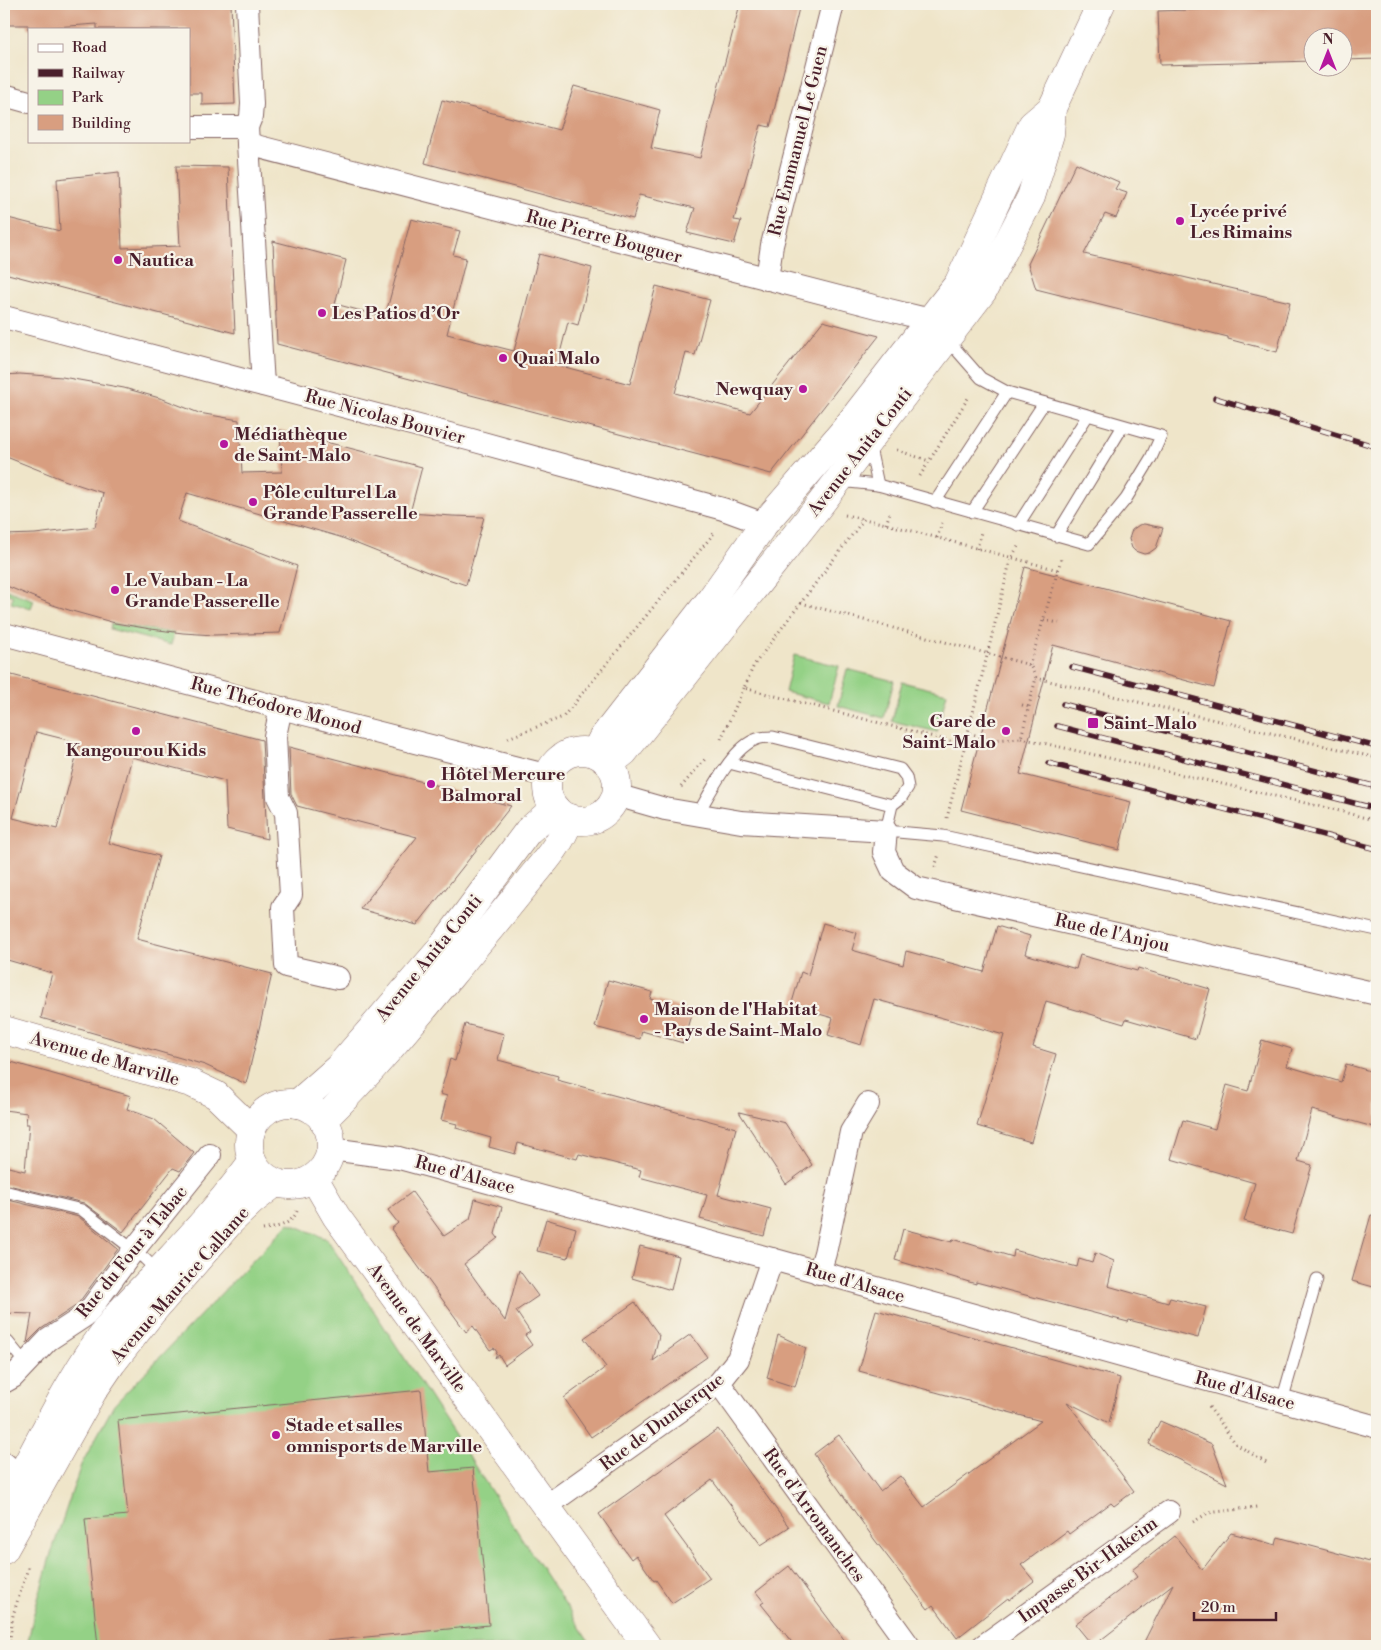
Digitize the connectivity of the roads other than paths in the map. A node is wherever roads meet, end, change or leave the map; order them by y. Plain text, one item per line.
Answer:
1 (247, 4) edge
2 (833, 4) edge
3 (1100, 4) edge
4 (4, 95) edge
5 (28, 102) edge
6 (190, 127) edge
7 (247, 135) junction
8 (767, 279) junction
9 (4, 317) edge
10 (946, 326) junction
11 (263, 385) junction
12 (1007, 392) junction
13 (1044, 403) junction
14 (1088, 416) junction
15 (1123, 426) junction
16 (869, 441) junction
17 (838, 481) junction
18 (800, 483) junction
19 (878, 486) junction
20 (935, 502) junction
21 (972, 512) junction
22 (1018, 525) junction
23 (779, 533) junction
24 (1056, 536) junction
25 (4, 634) edge
26 (282, 708) junction
27 (602, 759) junction
28 (729, 763) junction
29 (549, 776) junction
30 (616, 795) junction
31 (892, 805) junction
32 (563, 813) junction
33 (697, 815) junction
34 (886, 831) junction
35 (1377, 930) edge
36 (338, 978) dead end
37 (1377, 994) edge
38 (4, 1030) edge
39 (297, 1104) junction
40 (868, 1104) dead end
41 (323, 1120) junction
42 (251, 1129) junction
43 (331, 1149) junction
44 (210, 1155) dead end
45 (252, 1162) junction
46 (296, 1182) junction
47 (4, 1191) edge
48 (133, 1251) junction
49 (772, 1259) junction
50 (158, 1272) junction
51 (819, 1273) junction
52 (1317, 1278) dead end
53 (4, 1341) edge
54 (26, 1364) junction
55 (4, 1382) edge
56 (719, 1383) junction
57 (1282, 1401) junction
58 (1377, 1427) edge
59 (12, 1470) edge
60 (4, 1508) edge
61 (545, 1508) junction
62 (1169, 1512) road end
63 (4, 1550) edge
64 (647, 1646) edge
65 (909, 1646) edge
66 (983, 1646) edge

1 - 7 street
2 - 8 street, Rue Emmanuel Le Guen
3 - 10 street, Avenue Anita Conti
4 - 5 street
6 - 7 street, Rue Pierre Bouguer
7 - 8 street, Rue Pierre Bouguer
7 - 11 street
8 - 10 street, Rue Pierre Bouguer
9 - 11 street, Rue Nicolas Bouvier
10 - 12 lane
10 - 16 street, Avenue Anita Conti
10 - 18 street, Avenue Anita Conti
11 - 23 street, Rue Nicolas Bouvier
12 - 13 lane
12 - 20 lane
13 - 14 lane
13 - 21 lane
14 - 15 lane
14 - 22 lane
15 - 24 lane
15 - 24 lane
16 - 17 street, Avenue Anita Conti
16 - 19 lane
17 - 18 lane
17 - 19 lane
17 - 23 street, Avenue Anita Conti
18 - 23 street, Avenue Anita Conti
19 - 20 lane
20 - 21 lane
21 - 22 lane
22 - 24 lane
23 - 27 street, Avenue Anita Conti
25 - 26 street, Rue Théodore Monod
26 - 29 street, Rue Théodore Monod
26 - 36 street
27 - 29 street
27 - 30 street
28 - 31 lane
28 - 31 lane
28 - 33 lane
29 - 32 street
30 - 32 street
30 - 33 street
31 - 34 lane
32 - 39 street, Avenue Anita Conti
32 - 41 street, Avenue Anita Conti
33 - 34 street
34 - 35 lane
34 - 37 street, Rue de l'Anjou
38 - 42 street, Avenue de Marville
39 - 41 street
39 - 42 street
40 - 51 street
41 - 43 street
42 - 45 street
43 - 46 street
43 - 49 street, Rue d'Alsace
44 - 48 street, Rue du Four à Tabac
45 - 46 street
45 - 50 street, Avenue Maurice Callame
46 - 61 street, Avenue de Marville
46 - 63 street, Avenue Maurice Callame
47 - 48 lane
48 - 50 lane
48 - 54 street, Rue du Four à Tabac
49 - 51 street, Rue d'Alsace
49 - 56 street, Rue de Dunkerque
50 - 59 street, Avenue Maurice Callame
51 - 57 street, Rue d'Alsace
52 - 57 lane
53 - 54 lane
54 - 55 street, Rue du Four à Tabac
56 - 61 street, Rue de Dunkerque
56 - 65 street, Rue d'Arromanches
57 - 58 street, Rue d'Alsace
59 - 60 street, Avenue Maurice Callame
61 - 64 street, Avenue de Marville
62 - 66 street, Impasse Bir-Hakeim

